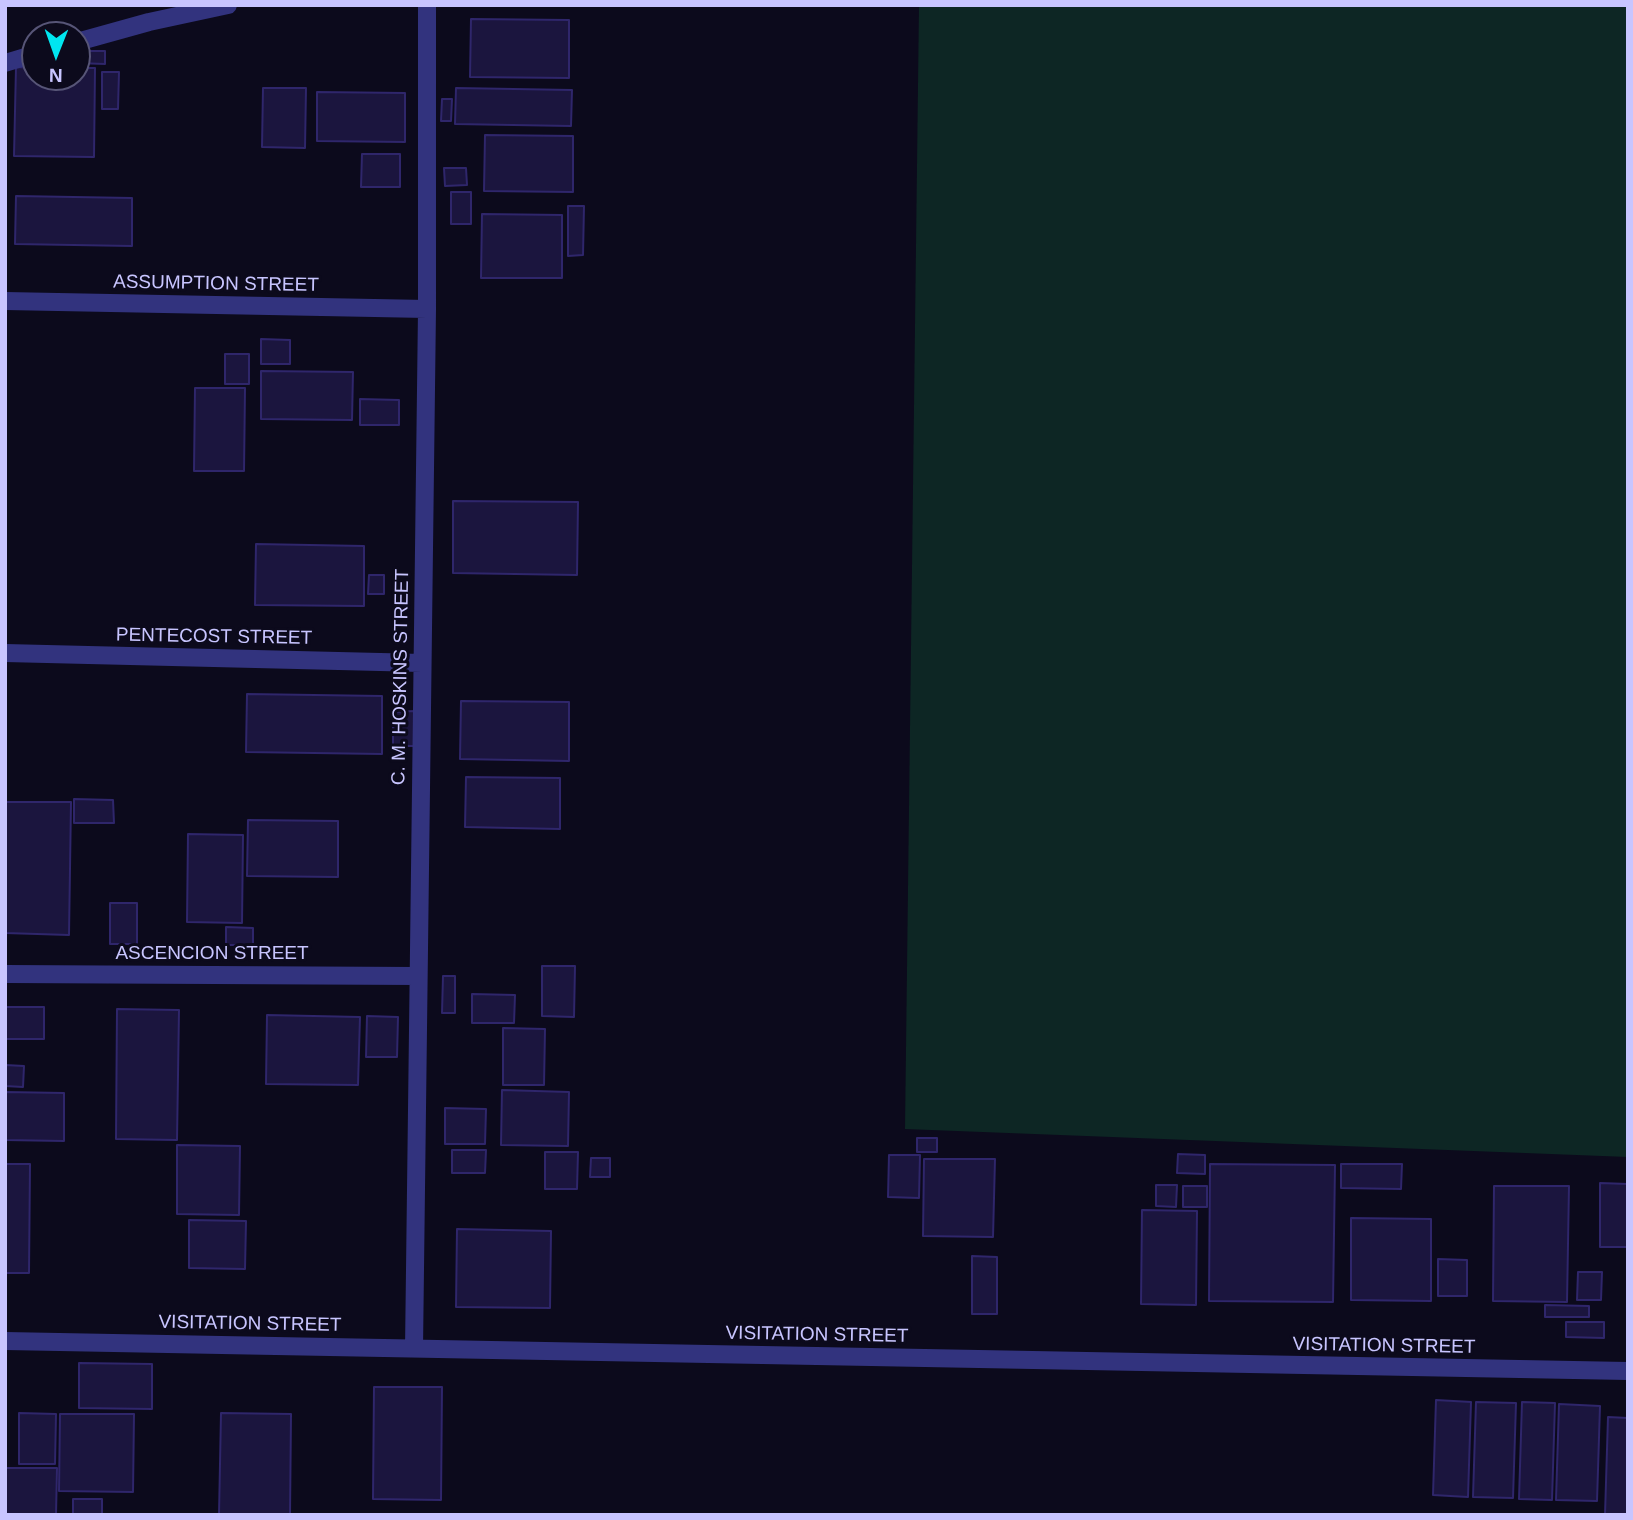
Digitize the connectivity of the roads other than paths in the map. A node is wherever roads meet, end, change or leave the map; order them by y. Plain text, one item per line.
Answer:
1 (228, 5) edge
2 (428, 5) edge
3 (91, 39) edge
4 (5, 300) edge
5 (427, 309) junction
6 (5, 653) edge
7 (422, 663) junction
8 (5, 974) edge
9 (418, 975) junction
10 (5, 1341) edge
11 (414, 1348) junction
12 (1628, 1371) edge

1 - 3 street
2 - 5 street, C. M. HOSKINS STREET
4 - 5 street, ASSUMPTION STREET
5 - 7 street, C. M. HOSKINS STREET
6 - 7 street, PENTECOST STREET
7 - 9 street, C. M. HOSKINS STREET
8 - 9 street, ASCENCION STREET
9 - 11 street, C. M. HOSKINS STREET
10 - 11 street, VISITATION STREET
11 - 12 street, VISITATION STREET

